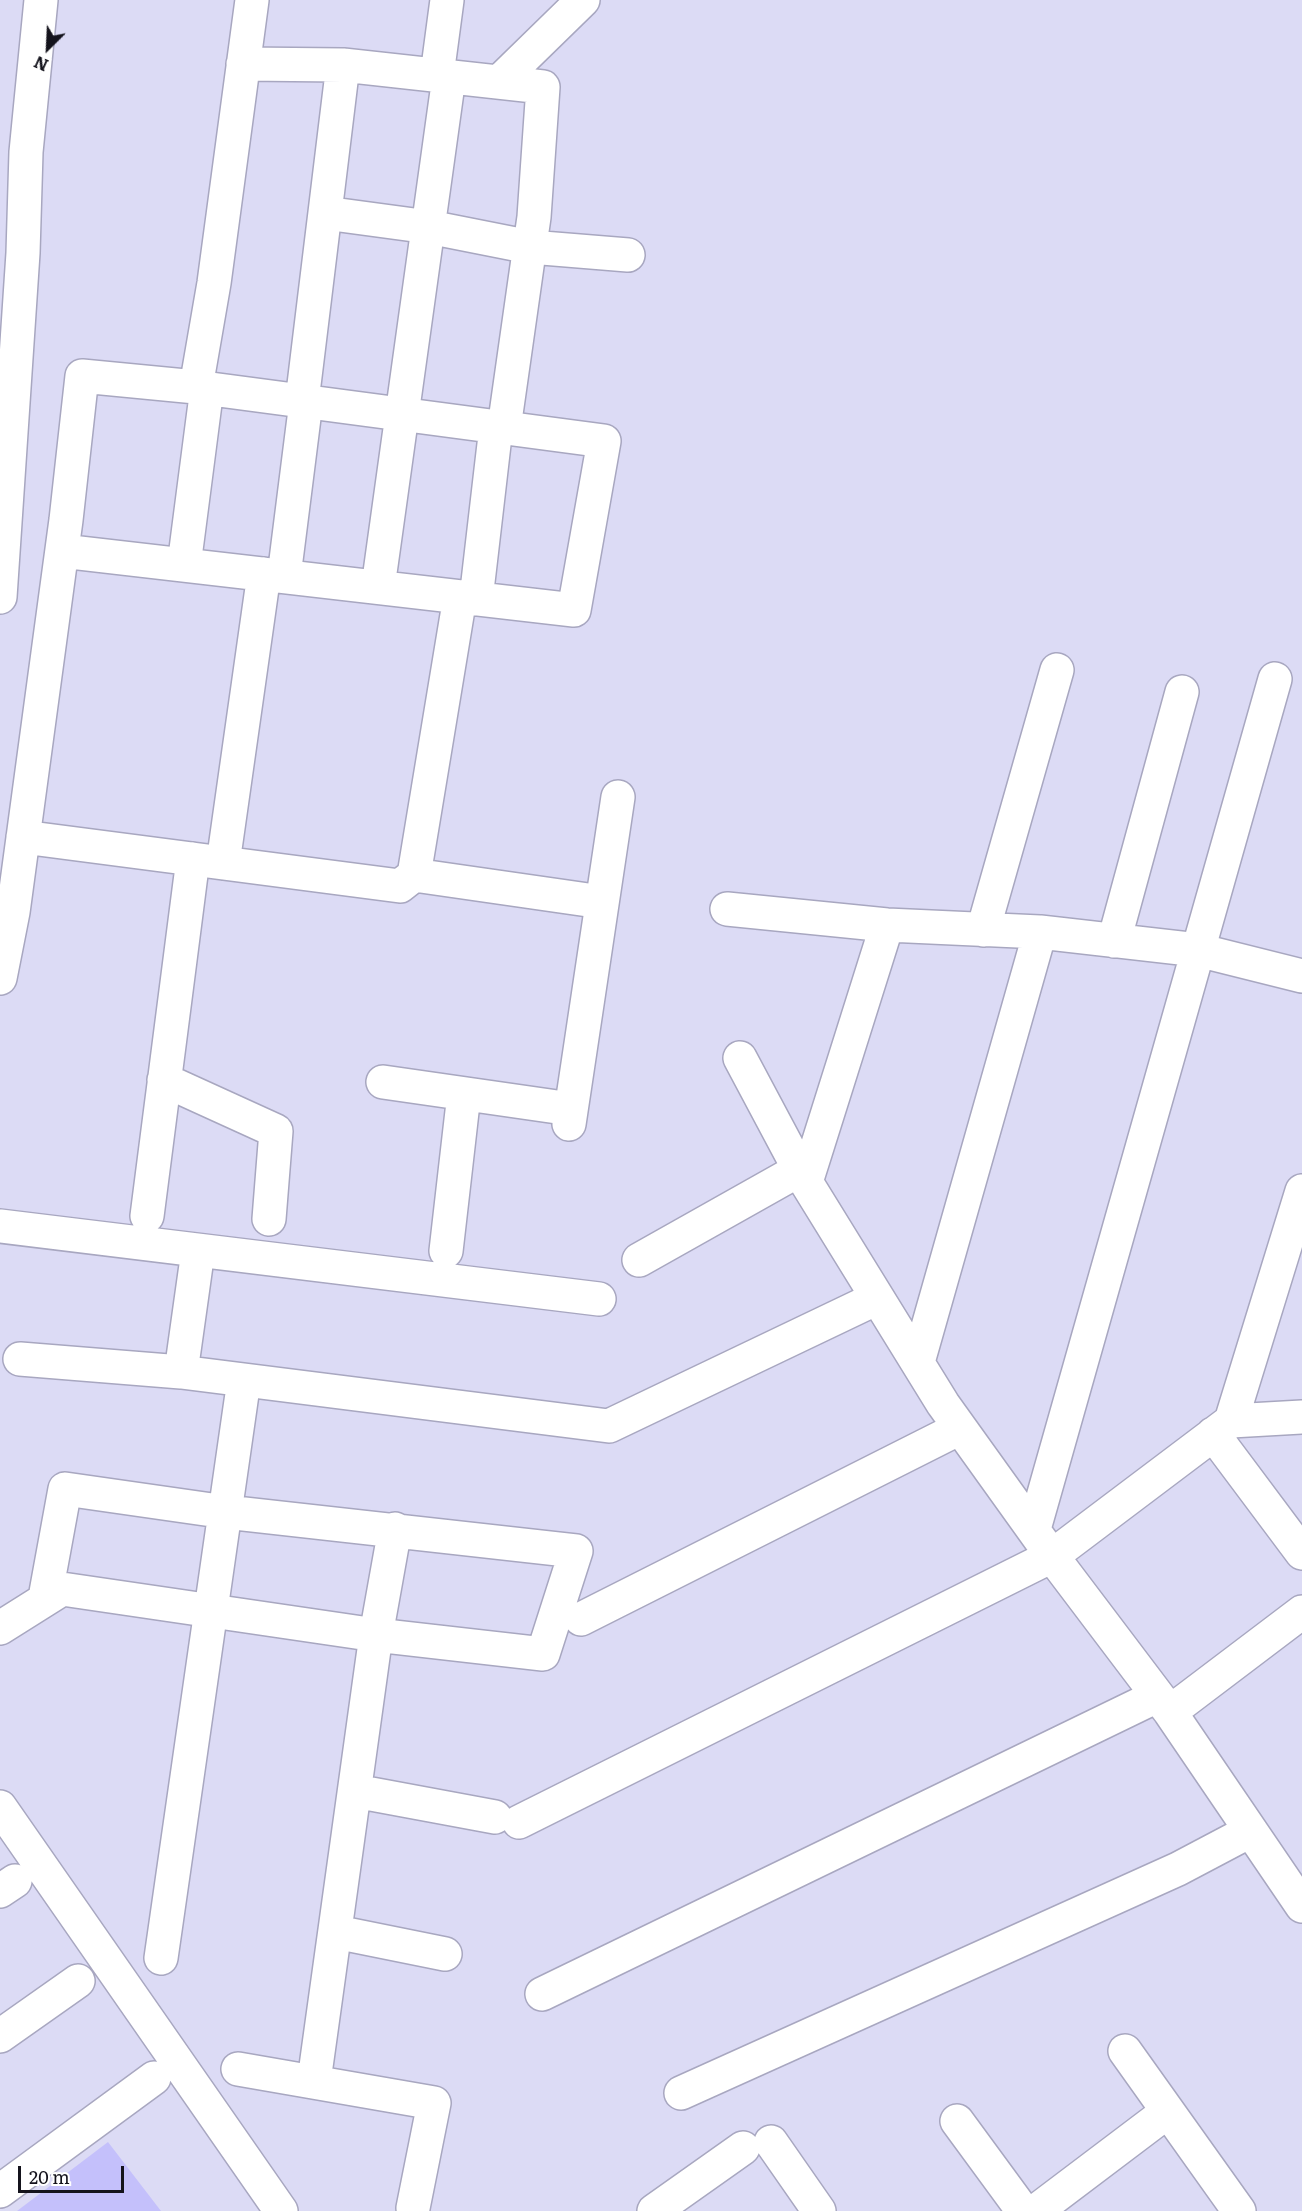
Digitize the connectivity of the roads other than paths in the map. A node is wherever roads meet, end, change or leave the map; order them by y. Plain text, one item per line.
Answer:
1 (41, 0) edge
2 (252, 0) edge
3 (447, 0) edge
4 (583, 0) edge
5 (243, 64) junction
6 (343, 65) junction
7 (443, 76) junction
8 (499, 82) junction
9 (325, 213) junction
10 (429, 227) junction
11 (530, 247) junction
12 (628, 255) dead end
13 (202, 388) junction
14 (304, 401) junction
15 (404, 414) junction
16 (500, 428) junction
17 (62, 550) junction
18 (184, 565) junction
19 (274, 575) junction
20 (378, 587) junction
21 (0, 597) edge
22 (468, 598) junction
23 (1057, 670) dead end
24 (1275, 679) dead end
25 (1182, 692) dead end
26 (618, 797) dead end
27 (23, 837) junction
28 (208, 861) junction
29 (414, 875) junction
30 (603, 902) junction
31 (727, 909) dead end
32 (887, 925) junction
33 (983, 930) junction
34 (1040, 932) junction
35 (1114, 941) junction
36 (1198, 950) junction
37 (1302, 976) edge
38 (0, 978) edge
39 (740, 1058) dead end
40 (164, 1080) junction
41 (383, 1082) dead end
42 (464, 1094) junction
43 (803, 1176) junction
44 (1302, 1191) edge
45 (147, 1216) dead end
46 (269, 1219) dead end
47 (0, 1226) edge
48 (198, 1251) junction
49 (446, 1251) dead end
50 (639, 1260) dead end
51 (878, 1298) junction
52 (599, 1299) dead end
53 (20, 1359) dead end
54 (918, 1362) junction
55 (182, 1372) junction
56 (244, 1380) junction
57 (1302, 1417) edge
58 (960, 1428) junction
59 (1222, 1428) junction
60 (226, 1512) junction
61 (395, 1529) junction
62 (1034, 1529) junction
63 (1302, 1553) edge
64 (1053, 1556) junction
65 (45, 1598) junction
66 (211, 1610) junction
67 (1302, 1612) edge
68 (581, 1619) dead end
69 (0, 1628) edge
70 (376, 1635) junction
71 (1164, 1704) junction
72 (355, 1791) junction
73 (0, 1807) edge
74 (1250, 1831) junction
75 (1290, 1864) edge
76 (1302, 1906) edge
77 (336, 1932) junction
78 (445, 1954) dead end
79 (160, 1958) dead end
80 (78, 1981) dead end
81 (542, 1994) dead end
82 (0, 2036) edge
83 (1125, 2051) dead end
84 (238, 2069) dead end
85 (154, 2078) dead end
86 (314, 2081) junction
87 (681, 2093) dead end
88 (1167, 2112) junction
89 (957, 2121) dead end
90 (0, 2191) edge
91 (413, 2208) dead end
92 (278, 2210) edge
93 (654, 2211) edge
94 (819, 2211) edge
95 (1023, 2211) edge
96 (1036, 2211) edge
97 (1239, 2211) edge

1 - 21 street
2 - 5 street
3 - 7 street
4 - 8 street
5 - 6 street
5 - 13 street
6 - 7 street
6 - 9 street
7 - 8 street
7 - 10 street
8 - 11 street
9 - 10 street
9 - 14 street
10 - 11 street
10 - 15 street
11 - 12 street
11 - 16 street
13 - 14 street
13 - 17 street
13 - 18 street
14 - 15 street
14 - 19 street
15 - 16 street
15 - 20 street
16 - 22 street
16 - 22 street
17 - 18 street
17 - 27 street
18 - 19 street
19 - 20 street
19 - 28 street
20 - 22 street
22 - 29 street
23 - 33 street
24 - 36 street
25 - 35 street
26 - 30 street
27 - 28 street
27 - 38 street
28 - 29 street
28 - 40 street
29 - 30 street
30 - 42 street
31 - 32 street
32 - 33 street
32 - 43 street
33 - 34 street
34 - 35 street
34 - 54 street
35 - 36 street
36 - 37 street
36 - 62 street
39 - 43 street
40 - 45 street
40 - 46 street
41 - 42 street
42 - 49 street
43 - 50 street
43 - 51 street
44 - 59 street
47 - 48 street
48 - 52 street
48 - 55 street
51 - 54 street
51 - 56 street
53 - 55 street
54 - 58 street
55 - 56 street
56 - 60 street
57 - 59 street
58 - 62 street
58 - 68 street
59 - 63 street
59 - 64 street
60 - 61 street
60 - 65 street
60 - 66 street
61 - 70 street
61 - 70 street
62 - 64 street
64 - 71 street
64 - 72 street
65 - 66 street
65 - 69 street
66 - 70 street
66 - 79 street
67 - 71 street
70 - 72 street
71 - 74 street
71 - 81 street
72 - 77 street
73 - 92 street
74 - 75 street
74 - 87 street
75 - 76 street
77 - 78 street
77 - 86 street
80 - 82 street
83 - 88 street
84 - 86 street
85 - 90 street
86 - 91 street
88 - 96 street
88 - 97 street
89 - 95 street
93 - 94 street

